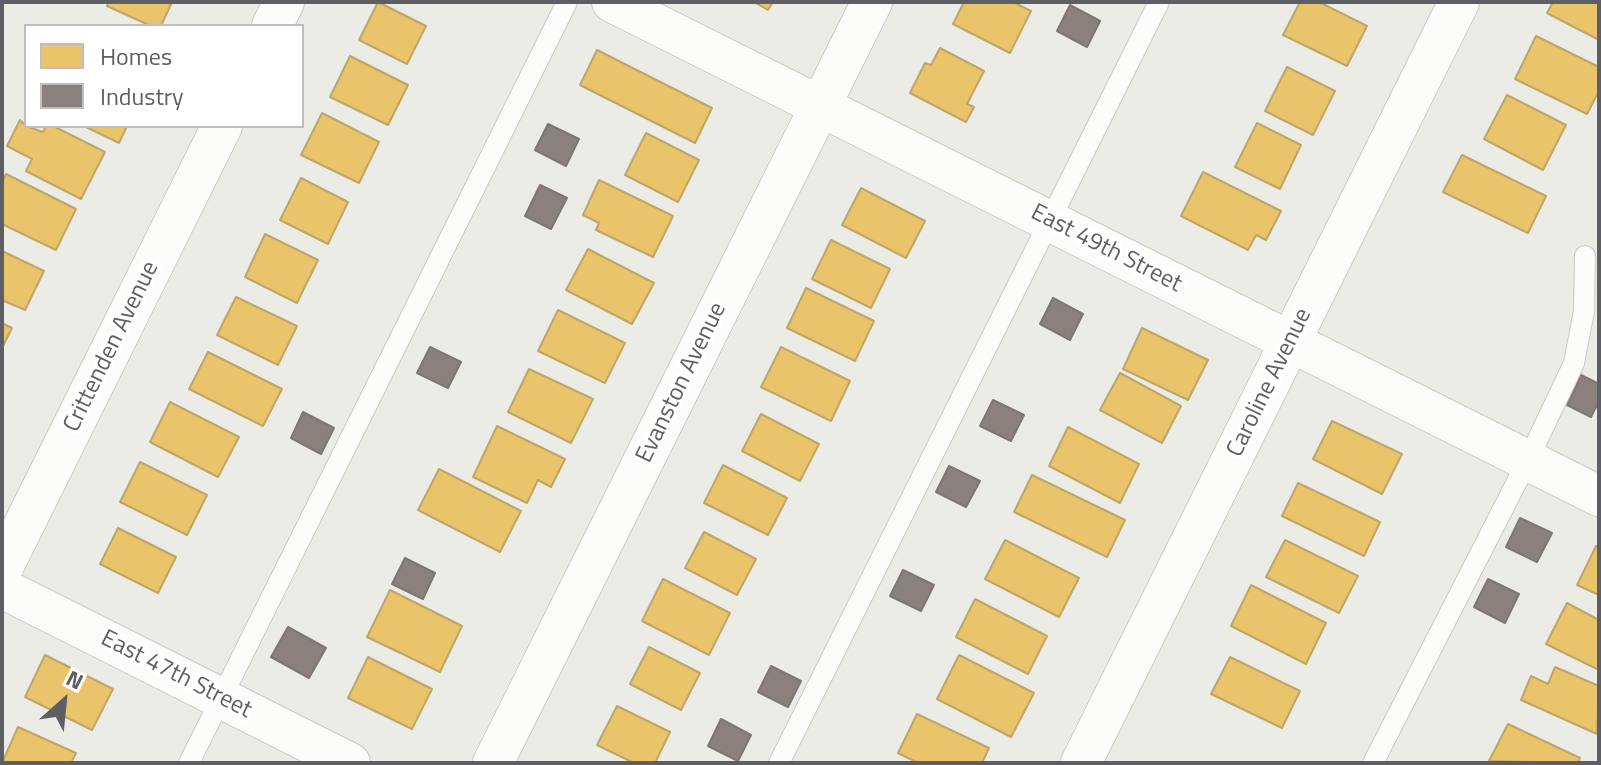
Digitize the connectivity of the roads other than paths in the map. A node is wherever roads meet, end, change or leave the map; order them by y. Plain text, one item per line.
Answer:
1 (284, 2) edge
2 (567, 2) edge
3 (612, 2) edge
4 (872, 2) edge
5 (1159, 2) edge
6 (1459, 2) edge
7 (273, 24) edge
8 (820, 106) junction
9 (221, 128) edge
10 (1050, 221) junction
11 (1585, 256) dead end
12 (1291, 341) junction
13 (1528, 460) junction
14 (1599, 496) edge
15 (2, 569) edge
16 (2, 588) edge
17 (221, 698) junction
18 (189, 763) edge
19 (350, 763) edge
20 (493, 763) edge
21 (779, 763) edge
22 (1081, 763) edge
23 (1373, 763) edge

1 - 7 street
2 - 17 lane
3 - 8 street, East 49th Street
4 - 8 street, Evanston Avenue
5 - 10 lane
6 - 12 street, Caroline Avenue
8 - 10 street, East 49th Street
8 - 20 street, Evanston Avenue
9 - 15 street, Crittenden Avenue
10 - 12 street, East 49th Street
10 - 21 lane
11 - 13 lane
12 - 13 street, East 49th Street
12 - 22 street, Caroline Avenue
13 - 14 street, East 49th Street
13 - 23 lane
16 - 17 street, East 47th Street
17 - 18 lane
17 - 19 street, East 47th Street

